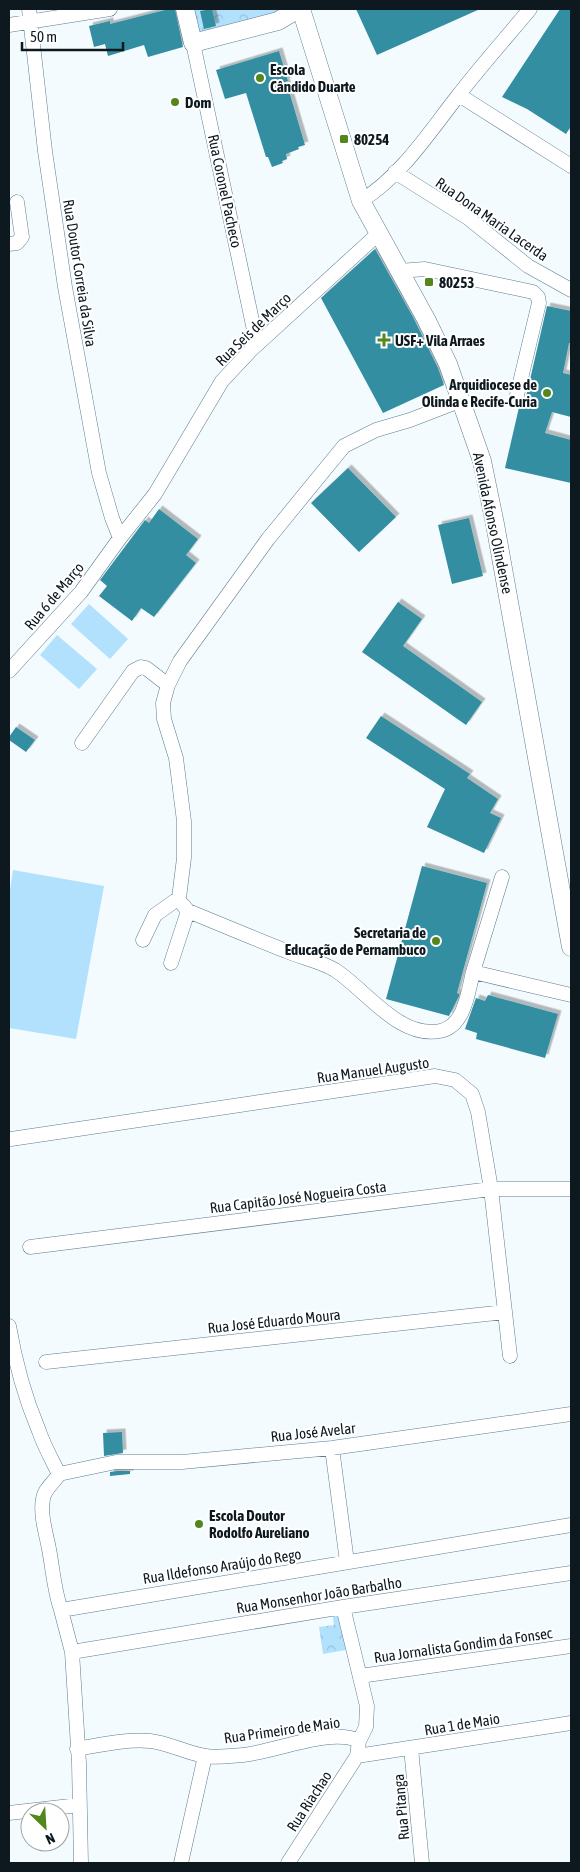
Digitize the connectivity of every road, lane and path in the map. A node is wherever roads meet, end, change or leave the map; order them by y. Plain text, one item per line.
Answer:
1 (110, 9) edge
2 (184, 9) edge
3 (299, 9) edge
4 (526, 10) edge
5 (30, 15) edge
6 (278, 21) junction
7 (9, 25) edge
8 (306, 30) junction
9 (193, 43) junction
10 (458, 95) junction
11 (571, 166) edge
12 (395, 172) junction
13 (362, 201) junction
14 (17, 202) dead end
15 (378, 234) junction
16 (9, 244) edge
17 (399, 270) junction
18 (571, 290) edge
19 (257, 344) junction
20 (517, 395) dead end
21 (462, 400) junction
22 (120, 538) junction
23 (9, 671) edge
24 (168, 685) junction
25 (82, 743) dead end
26 (502, 877) dead end
27 (178, 898) junction
28 (188, 911) junction
29 (143, 940) dead end
30 (571, 947) edge
31 (171, 963) dead end
32 (473, 972) junction
33 (571, 996) edge
34 (11, 1140) dead end
35 (571, 1188) edge
36 (492, 1189) junction
37 (30, 1247) dead end
38 (505, 1312) junction
39 (9, 1326) edge
40 (510, 1356) dead end
41 (46, 1362) dead end
42 (571, 1414) edge
43 (332, 1448) junction
44 (59, 1474) junction
45 (571, 1525) edge
46 (348, 1562) junction
47 (571, 1573) edge
48 (343, 1607) junction
49 (61, 1610) junction
50 (571, 1646) edge
51 (72, 1652) junction
52 (360, 1676) junction
53 (571, 1723) edge
54 (359, 1741) junction
55 (411, 1748) junction
56 (78, 1756) junction
57 (205, 1756) junction
58 (357, 1756) junction
59 (79, 1805) junction
60 (9, 1813) edge
61 (81, 1863) edge
62 (181, 1863) edge
63 (288, 1863) edge
64 (422, 1863) edge

1 - 5 street
2 - 9 main road, Rua Coronel Pacheco
3 - 6 main road
3 - 8 main road, Avenida Afonso Olindense
4 - 10 street
5 - 7 street
5 - 22 street, Rua Doutor Correia da Silva
6 - 8 main road
6 - 9 main road
8 - 13 main road, Avenida Afonso Olindense
9 - 19 street, Rua Coronel Pacheco
10 - 11 street
10 - 12 street
12 - 13 street
12 - 18 street, Rua Dona Maria Lacerda
13 - 15 main road, Avenida Afonso Olindense
14 - 16 street
15 - 17 main road, Avenida Afonso Olindense
15 - 19 street, Rua Seis de Março
17 - 20 street
17 - 21 main road, Avenida Afonso Olindense
19 - 22 street, Rua Seis de Março
21 - 24 street
21 - 30 main road, Avenida Afonso Olindense
22 - 23 street, Rua 6 de Março
24 - 25 street
24 - 27 street
26 - 32 street
27 - 28 street
27 - 29 street
28 - 31 street
28 - 32 street
32 - 33 street
34 - 36 street, Rua Manuel Augusto
35 - 36 street, Rua Capitão José Nogueira Costa
36 - 37 street, Rua Capitão José Nogueira Costa
36 - 38 street, Rua Manuel Augusto
38 - 40 street, Rua Manuel Augusto
38 - 41 street, Rua José Eduardo Moura
39 - 44 street
42 - 43 street, Rua José Avelar
43 - 44 street, Rua José Avelar
43 - 46 street
44 - 49 street
45 - 46 street, Rua Ildefonso Araújo do Rego
46 - 49 street, Rua Ildefonso Araújo do Rego
47 - 48 street, Rua Monsenhor João Barbalho
48 - 51 street, Rua Monsenhor João Barbalho
48 - 52 street
49 - 51 street
50 - 52 street, Rua Jornalista Gondim da Fonsec
51 - 56 street
52 - 54 street
53 - 55 street, Rua 1 de Maio
54 - 57 street, Rua Primeiro de Maio
54 - 58 street, Rua Primeiro de Maio
55 - 58 street, Rua 1 de Maio
55 - 64 street, Rua Pitanga
56 - 57 street, Rua Primeiro de Maio
56 - 59 street
57 - 62 street
58 - 63 street, Rua Riachao
59 - 60 street
59 - 61 street

